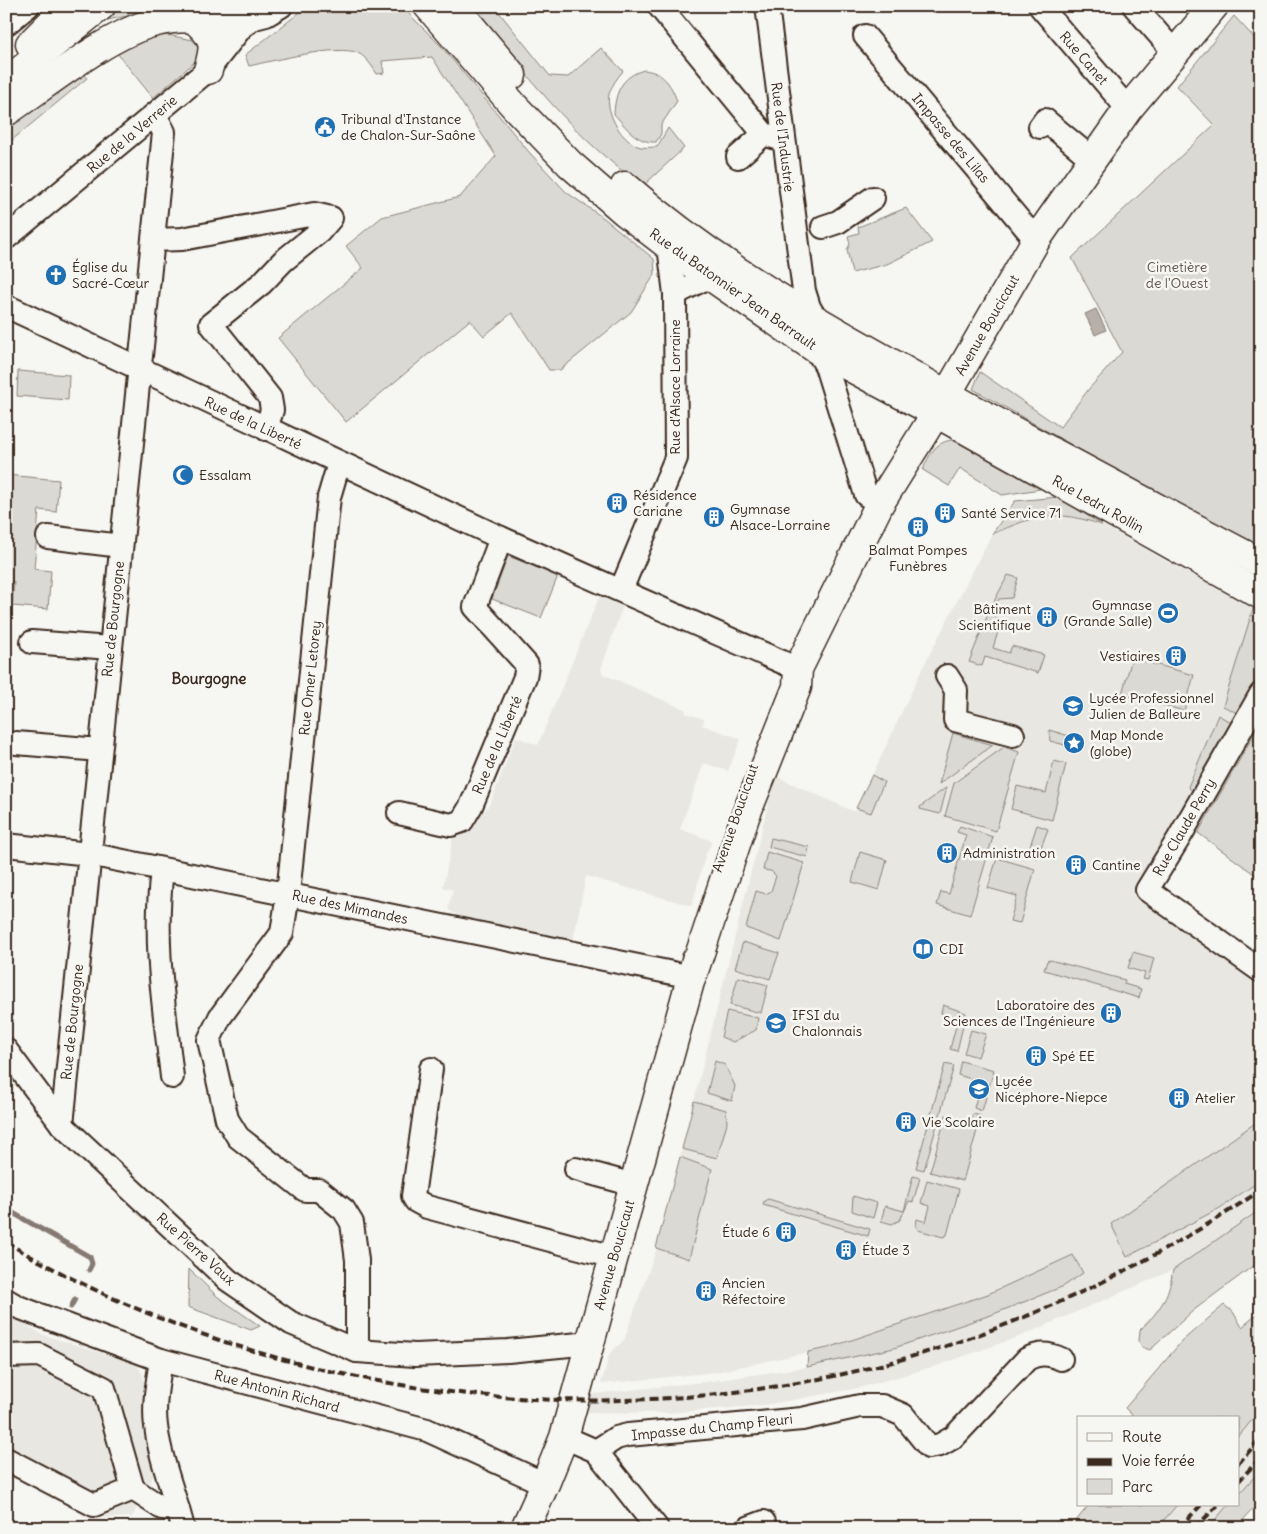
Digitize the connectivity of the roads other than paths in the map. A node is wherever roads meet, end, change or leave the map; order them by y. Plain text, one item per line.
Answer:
1 (28, 6) edge
2 (68, 6) edge
3 (101, 6) edge
4 (281, 6) edge
5 (428, 6) edge
6 (454, 6) edge
7 (659, 6) edge
8 (767, 6) edge
9 (1040, 6) edge
10 (1134, 6) edge
11 (1214, 6) edge
12 (194, 19) junction
13 (247, 20) junction
14 (6, 24) edge
15 (865, 36) dead end
16 (1176, 54) junction
17 (6, 67) edge
18 (208, 70) junction
19 (6, 82) edge
20 (1128, 109) junction
21 (6, 112) edge
22 (155, 115) junction
23 (1040, 127) dead end
24 (773, 137) junction
25 (738, 157) dead end
26 (1092, 159) junction
27 (873, 198) dead end
28 (807, 230) junction
29 (6, 238) edge
30 (153, 240) junction
31 (1036, 240) junction
32 (670, 246) junction
33 (800, 267) junction
34 (710, 276) junction
35 (770, 293) junction
36 (675, 294) junction
37 (6, 306) edge
38 (817, 321) junction
39 (816, 348) junction
40 (139, 369) junction
41 (942, 404) junction
42 (266, 429) junction
43 (339, 463) junction
44 (880, 503) junction
45 (48, 537) dead end
46 (501, 538) junction
47 (121, 546) junction
48 (1261, 563) edge
49 (621, 590) junction
50 (1261, 595) edge
51 (32, 642) dead end
52 (110, 648) junction
53 (798, 669) junction
54 (947, 676) dead end
55 (1261, 694) edge
56 (1013, 735) dead end
57 (16, 742) dead end
58 (100, 750) junction
59 (399, 814) dead end
60 (6, 845) edge
61 (89, 854) junction
62 (162, 870) junction
63 (288, 894) junction
64 (1261, 971) edge
65 (692, 977) junction
66 (6, 1050) edge
67 (431, 1069) dead end
68 (172, 1077) dead end
69 (62, 1126) junction
70 (576, 1169) dead end
71 (634, 1185) junction
72 (614, 1257) junction
73 (6, 1300) edge
74 (590, 1343) junction
75 (357, 1351) junction
76 (6, 1356) edge
77 (1061, 1359) dead end
78 (161, 1360) junction
79 (564, 1437) junction
80 (596, 1451) junction
81 (6, 1459) edge
82 (545, 1484) junction
83 (133, 1489) junction
84 (181, 1518) edge
85 (525, 1528) edge
86 (656, 1528) edge

1 - 14 street
2 - 17 main road
3 - 19 main road
4 - 13 street
5 - 32 main road, Rue du Batonnier Jean Barrault
6 - 35 main road, Rue du Batonnier Jean Barrault
7 - 24 street
8 - 24 street, Rue de l'Industrie
9 - 20 street, Rue Canet
10 - 16 street
11 - 16 main road, Avenue Boucicaut
12 - 13 main road
12 - 18 main road
12 - 21 main road
13 - 18 street, Rue de la Verrerie
15 - 31 street, Impasse des Lilas
16 - 20 main road, Avenue Boucicaut
18 - 22 street, Rue de la Verrerie
20 - 26 main road, Avenue Boucicaut
22 - 29 street, Rue de la Verrerie
22 - 30 street, Rue de Bourgogne
23 - 26 street
24 - 25 street
24 - 28 street, Rue de l'Industrie
26 - 31 main road, Avenue Boucicaut
27 - 28 street
28 - 33 street, Rue de l'Industrie
30 - 40 street, Rue de Bourgogne
30 - 42 street
31 - 41 main road, Avenue Boucicaut
32 - 34 main road, Rue du Batonnier Jean Barrault
32 - 36 street, Rue d'Alsace Lorraine
33 - 35 street
33 - 38 street, Rue de l'Industrie
34 - 36 street
34 - 39 main road, Rue du Batonnier Jean Barrault
35 - 38 main road, Rue du Batonnier Jean Barrault
36 - 49 street, Rue d'Alsace Lorraine
37 - 40 street, Rue de la Liberté
38 - 41 main road, Rue du Batonnier Jean Barrault
39 - 41 main road, Rue du Batonnier Jean Barrault
39 - 44 street
40 - 42 street, Rue de la Liberté
40 - 47 street, Rue de Bourgogne
41 - 44 main road, Avenue Boucicaut
41 - 48 main road, Rue Ledru Rollin
41 - 50 main road, Rue Ledru Rollin
42 - 43 street, Rue de la Liberté
43 - 46 street, Rue de la Liberté
43 - 63 street, Rue Omer Letorey
44 - 53 main road, Avenue Boucicaut
45 - 47 street
46 - 49 street, Rue de la Liberté
46 - 59 street, Rue de la Liberté
47 - 52 street, Rue de Bourgogne
49 - 53 street, Rue de la Liberté
51 - 52 street
52 - 58 street, Rue de Bourgogne
53 - 65 main road, Avenue Boucicaut
54 - 56 street
55 - 64 street, Rue Claude Perry
57 - 58 street
58 - 61 street, Rue de Bourgogne
60 - 61 street, Rue des Mimandes
61 - 62 street, Rue des Mimandes
61 - 69 street, Rue de Bourgogne
62 - 63 street, Rue des Mimandes
62 - 68 street
63 - 65 street, Rue des Mimandes
63 - 75 street, Rue Omer Letorey
65 - 71 main road, Avenue Boucicaut
66 - 69 street, Rue Pierre Vaux
67 - 72 street
69 - 75 street, Rue Pierre Vaux
70 - 71 street
71 - 72 main road, Avenue Boucicaut
72 - 74 main road, Avenue Boucicaut
73 - 78 street, Rue Antonin Richard
74 - 75 street, Rue Pierre Vaux
74 - 79 main road, Avenue Boucicaut
76 - 83 street
77 - 80 street, Impasse du Champ Fleuri
78 - 82 street, Rue Antonin Richard
78 - 84 street
79 - 80 street
79 - 82 main road, Avenue Boucicaut
80 - 86 street
81 - 83 street
82 - 85 main road, Avenue Boucicaut
83 - 84 street

